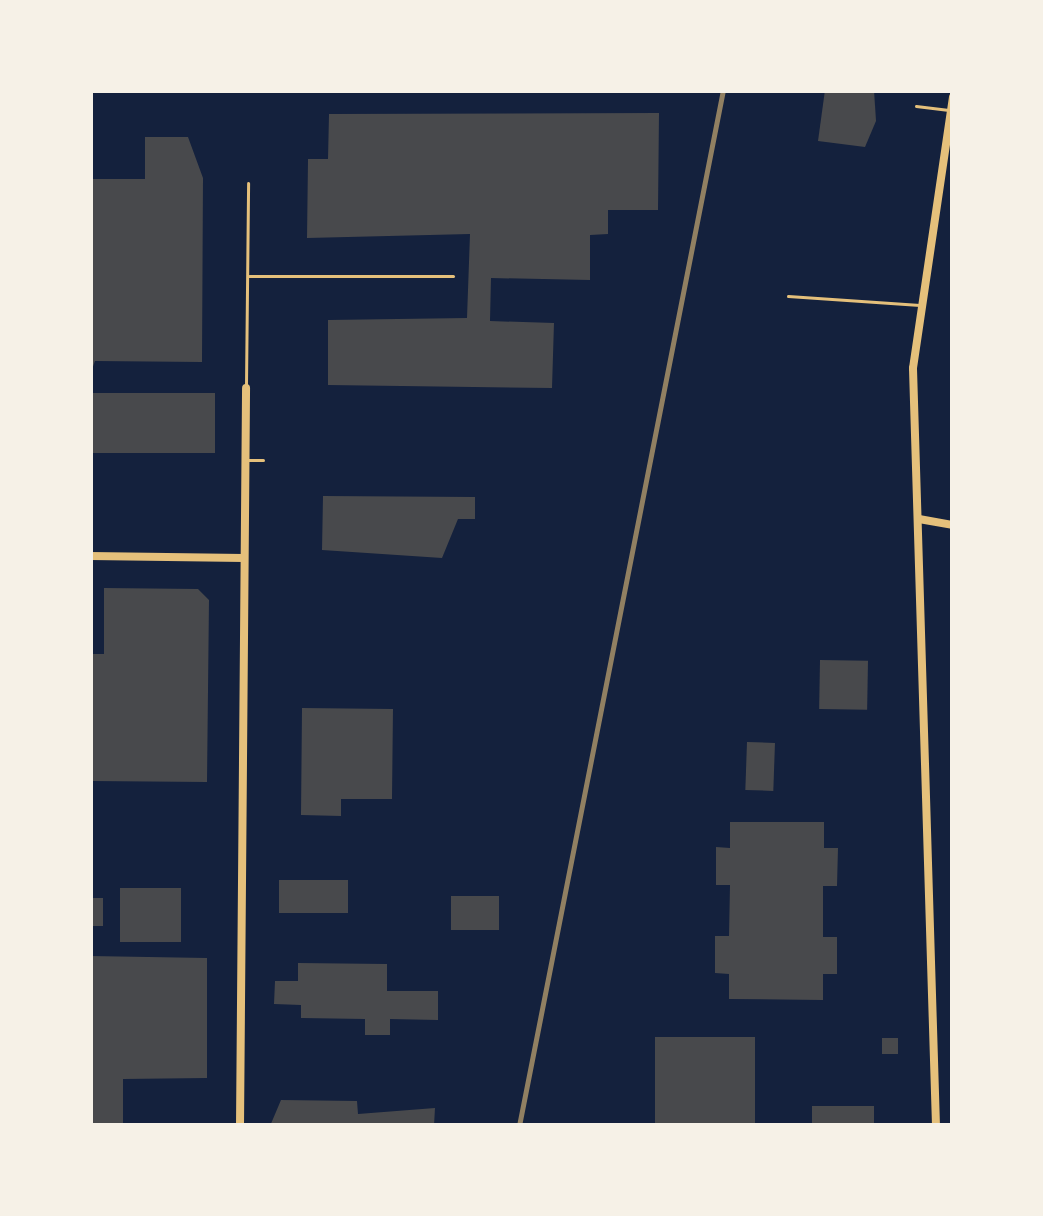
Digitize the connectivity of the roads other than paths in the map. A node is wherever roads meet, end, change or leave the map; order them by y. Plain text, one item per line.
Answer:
1 (953, 97) edge
2 (916, 106) dead end
3 (951, 110) edge
4 (248, 183) dead end
5 (247, 276) junction
6 (453, 276) dead end
7 (788, 296) dead end
8 (922, 305) junction
9 (246, 388) joint
10 (245, 460) junction
11 (263, 460) dead end
12 (919, 519) junction
13 (953, 525) edge
14 (90, 556) edge
15 (244, 558) junction
16 (240, 1126) edge
17 (936, 1126) edge

1 - 3 street
2 - 3 lane
3 - 8 street
4 - 5 lane
5 - 6 lane
5 - 9 lane
7 - 8 lane
8 - 12 street
9 - 10 street
10 - 11 lane
10 - 15 street
12 - 13 street
12 - 17 street
14 - 15 street
15 - 16 street

